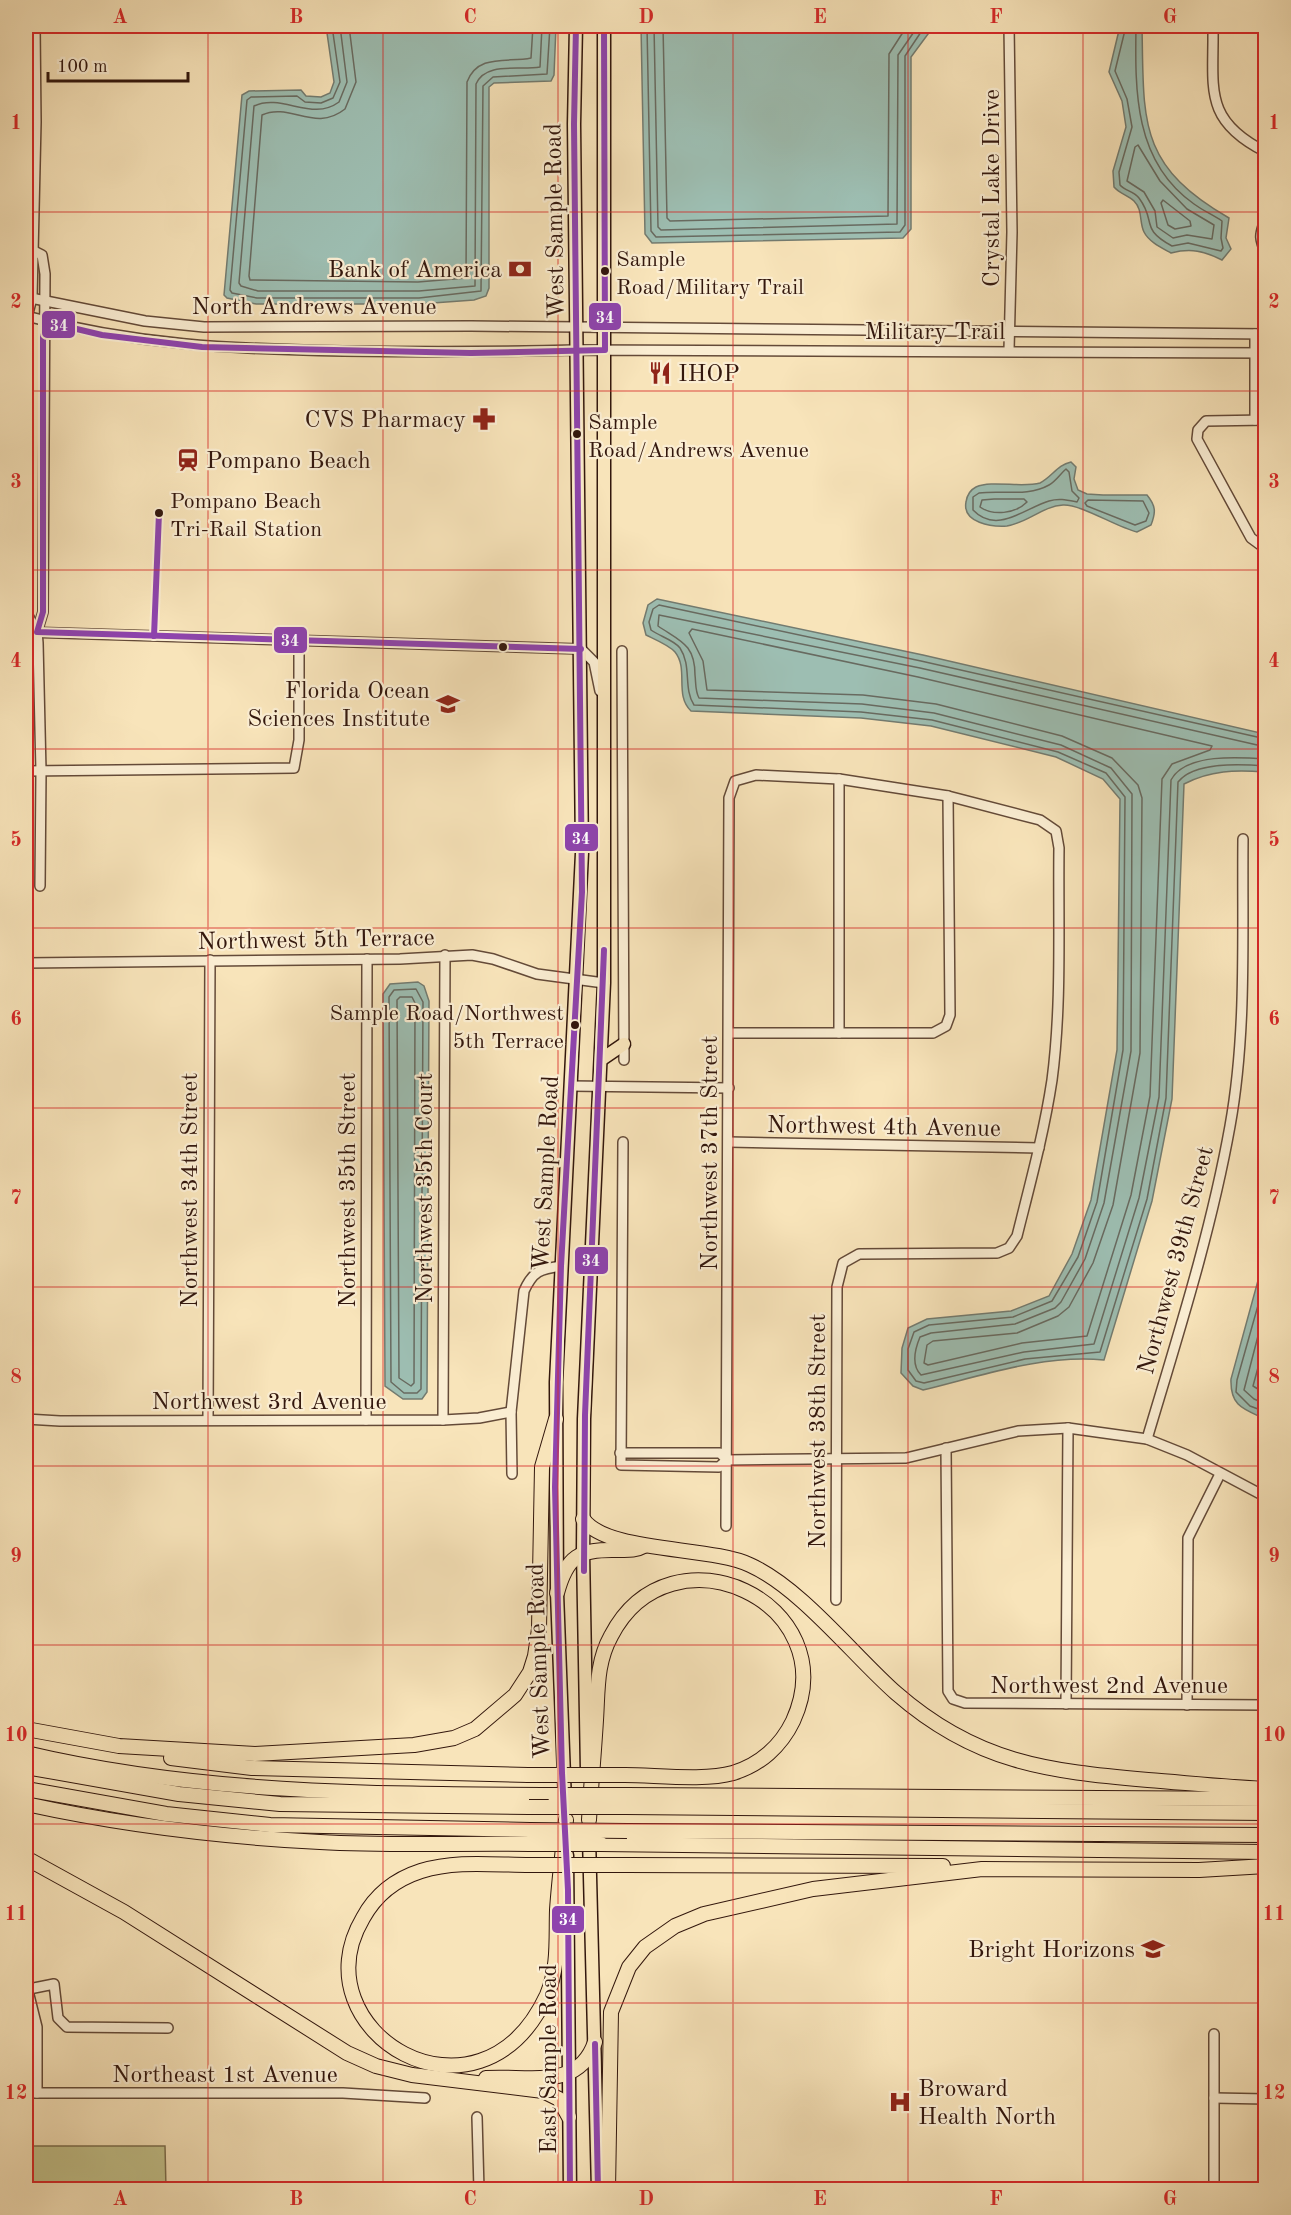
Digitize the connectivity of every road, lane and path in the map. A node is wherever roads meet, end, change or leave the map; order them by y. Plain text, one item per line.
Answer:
1 (35, 26) edge
2 (576, 26) edge
3 (604, 26) edge
4 (1010, 26) edge
5 (1213, 26) edge
6 (1266, 152) edge
7 (1266, 214) edge
8 (32, 250) junction
9 (1266, 253) edge
10 (29, 298) edge
11 (45, 301) junction
12 (26, 316) edge
13 (44, 321) junction
14 (576, 327) junction
15 (605, 328) junction
16 (1009, 333) junction
17 (1255, 334) junction
18 (1266, 334) edge
19 (576, 350) junction
20 (605, 350) junction
21 (1009, 350) junction
22 (1255, 352) junction
23 (1266, 352) edge
24 (1255, 420) junction
25 (1266, 420) edge
26 (1266, 549) edge
27 (26, 632) edge
28 (37, 632) junction
29 (299, 640) junction
30 (581, 650) junction
31 (622, 651) dead end
32 (603, 713) junction
33 (622, 717) junction
34 (26, 771) edge
35 (41, 771) junction
36 (839, 779) junction
37 (948, 796) junction
38 (1243, 839) dead end
39 (40, 886) dead end
40 (445, 956) junction
41 (367, 959) junction
42 (210, 960) junction
43 (26, 963) edge
44 (577, 980) junction
45 (604, 983) junction
46 (729, 1033) junction
47 (839, 1033) junction
48 (624, 1044) junction
49 (602, 1059) junction
50 (624, 1060) dead end
51 (571, 1086) junction
52 (601, 1086) junction
53 (729, 1088) junction
54 (623, 1142) dead end
55 (729, 1142) junction
56 (1039, 1148) junction
57 (561, 1266) junction
58 (511, 1412) junction
59 (26, 1419) edge
60 (556, 1419) junction
61 (208, 1420) junction
62 (366, 1420) junction
63 (443, 1420) junction
64 (1068, 1428) junction
65 (1147, 1439) junction
66 (946, 1448) junction
67 (621, 1453) junction
68 (836, 1459) junction
69 (727, 1460) junction
70 (512, 1474) dead end
71 (1220, 1474) junction
72 (1266, 1497) edge
73 (583, 1519) junction
74 (726, 1526) dead end
75 (644, 1546) junction
76 (583, 1552) junction
77 (557, 1593) junction
78 (836, 1600) dead end
79 (1065, 1704) junction
80 (1186, 1705) junction
81 (1266, 1706) edge
82 (26, 1729) edge
83 (119, 1746) junction
84 (26, 1753) edge
85 (26, 1767) edge
86 (26, 1789) edge
87 (1266, 1789) edge
88 (1266, 1799) edge
89 (528, 1801) junction
90 (625, 1801) junction
91 (26, 1804) edge
92 (1266, 1813) edge
93 (566, 1820) junction
94 (589, 1820) junction
95 (1266, 1835) edge
96 (530, 1837) junction
97 (627, 1838) junction
98 (1266, 1852) edge
99 (26, 1858) edge
100 (1266, 1866) edge
101 (982, 1869) junction
102 (27, 1986) edge
103 (168, 2028) dead end
104 (1214, 2034) dead end
105 (595, 2043) junction
106 (569, 2073) junction
107 (466, 2080) junction
108 (26, 2093) edge
109 (37, 2093) junction
110 (425, 2098) dead end
111 (1214, 2098) junction
112 (1266, 2099) edge
113 (477, 2117) dead end
114 (569, 2117) junction
115 (479, 2190) edge
116 (570, 2190) edge
117 (598, 2190) edge
118 (608, 2190) edge
119 (1215, 2190) edge

1 - 8 street
2 - 14 main road, West Sample Road
3 - 15 main road, West Sample Road
4 - 16 street, Crystal Lake Drive
5 - 6 street
7 - 9 street
8 - 10 street
8 - 11 street
10 - 11 street, North Andrews Avenue
10 - 12 street
11 - 13 street
11 - 14 street, North Andrews Avenue
12 - 13 street, North Andrews Avenue
12 - 28 street
13 - 19 street, North Andrews Avenue
13 - 28 street
14 - 15 street, North Andrews Avenue
14 - 19 main road, West Sample Road
15 - 16 street, Military Trail
15 - 20 main road, West Sample Road
16 - 17 street, Military Trail
16 - 21 street, Crystal Lake Drive
17 - 18 street, Military Trail
17 - 22 street
19 - 20 street, North Andrews Avenue
19 - 30 main road, West Sample Road
20 - 21 street, Military Trail
20 - 32 main road, West Sample Road
21 - 22 street, Military Trail
22 - 23 street, Military Trail
22 - 24 street
24 - 25 street
24 - 26 street
27 - 28 street
28 - 29 street
28 - 35 street
29 - 30 street
29 - 35 street
30 - 32 street
30 - 44 main road, West Sample Road
31 - 33 street
32 - 33 street
32 - 45 main road, West Sample Road
33 - 48 street
34 - 35 street
35 - 39 street
36 - 37 street
36 - 46 street, Northwest 37th Street
36 - 47 street
37 - 47 street
37 - 56 street
38 - 65 street, Northwest 39th Street
40 - 41 street, Northwest 5th Terrace
40 - 44 street, Northwest 5th Terrace
40 - 63 street, Northwest 35th Court
41 - 42 street, Northwest 5th Terrace
41 - 62 street, Northwest 35th Street
42 - 43 street, Northwest 5th Terrace
42 - 61 street, Northwest 34th Street
44 - 45 street, Northwest 5th Terrace
44 - 51 main road, West Sample Road
45 - 49 main road, West Sample Road
46 - 47 street
46 - 53 street, Northwest 37th Street
48 - 49 main road
48 - 50 street
49 - 52 main road, West Sample Road
51 - 52 street
51 - 57 main road, West Sample Road
52 - 53 street
52 - 73 main road, West Sample Road
53 - 55 street, Northwest 37th Street
54 - 67 street
55 - 56 street, Northwest 4th Avenue
55 - 69 street, Northwest 37th Street
56 - 68 street, Northwest 38th Street
57 - 58 street
57 - 60 main road, West Sample Road
58 - 63 street, Northwest 3rd Avenue
58 - 70 street
59 - 61 street, Northwest 3rd Avenue
60 - 77 main road, West Sample Road
60 - 83 highway
61 - 62 street, Northwest 3rd Avenue
62 - 63 street, Northwest 3rd Avenue
64 - 65 street
64 - 66 street
64 - 79 street
65 - 71 street
66 - 68 street
66 - 79 street, Northwest 2nd Avenue
67 - 69 street
67 - 69 street
68 - 69 street
68 - 78 street, Northwest 38th Street
69 - 74 street, Northwest 37th Street
71 - 72 street
71 - 80 street
73 - 75 highway
73 - 76 main road, West Sample Road
75 - 76 highway
75 - 87 highway
76 - 77 highway
76 - 94 main road, West Sample Road
77 - 93 main road, West Sample Road
79 - 80 street, Northwest 2nd Avenue
80 - 81 street, Northwest 2nd Avenue
82 - 83 highway
83 - 94 highway, bridge
84 - 89 highway
85 - 89 highway
86 - 96 highway
88 - 90 highway
89 - 90 highway, bridge
90 - 92 highway
91 - 96 highway
93 - 101 highway, bridge
93 - 106 main road, East Sample Road
94 - 105 main road, East Sample Road
95 - 97 highway
96 - 97 highway, bridge
97 - 98 highway
99 - 107 highway
100 - 101 highway
101 - 118 highway
102 - 103 street
102 - 109 street
104 - 111 street
105 - 106 highway
105 - 117 main road, East Sample Road
106 - 107 highway
106 - 114 main road, East Sample Road
107 - 114 highway
108 - 109 street, Northeast 1st Avenue
109 - 110 street, Northeast 1st Avenue
111 - 112 street
111 - 119 street
113 - 115 street
114 - 116 main road, East Sample Road

